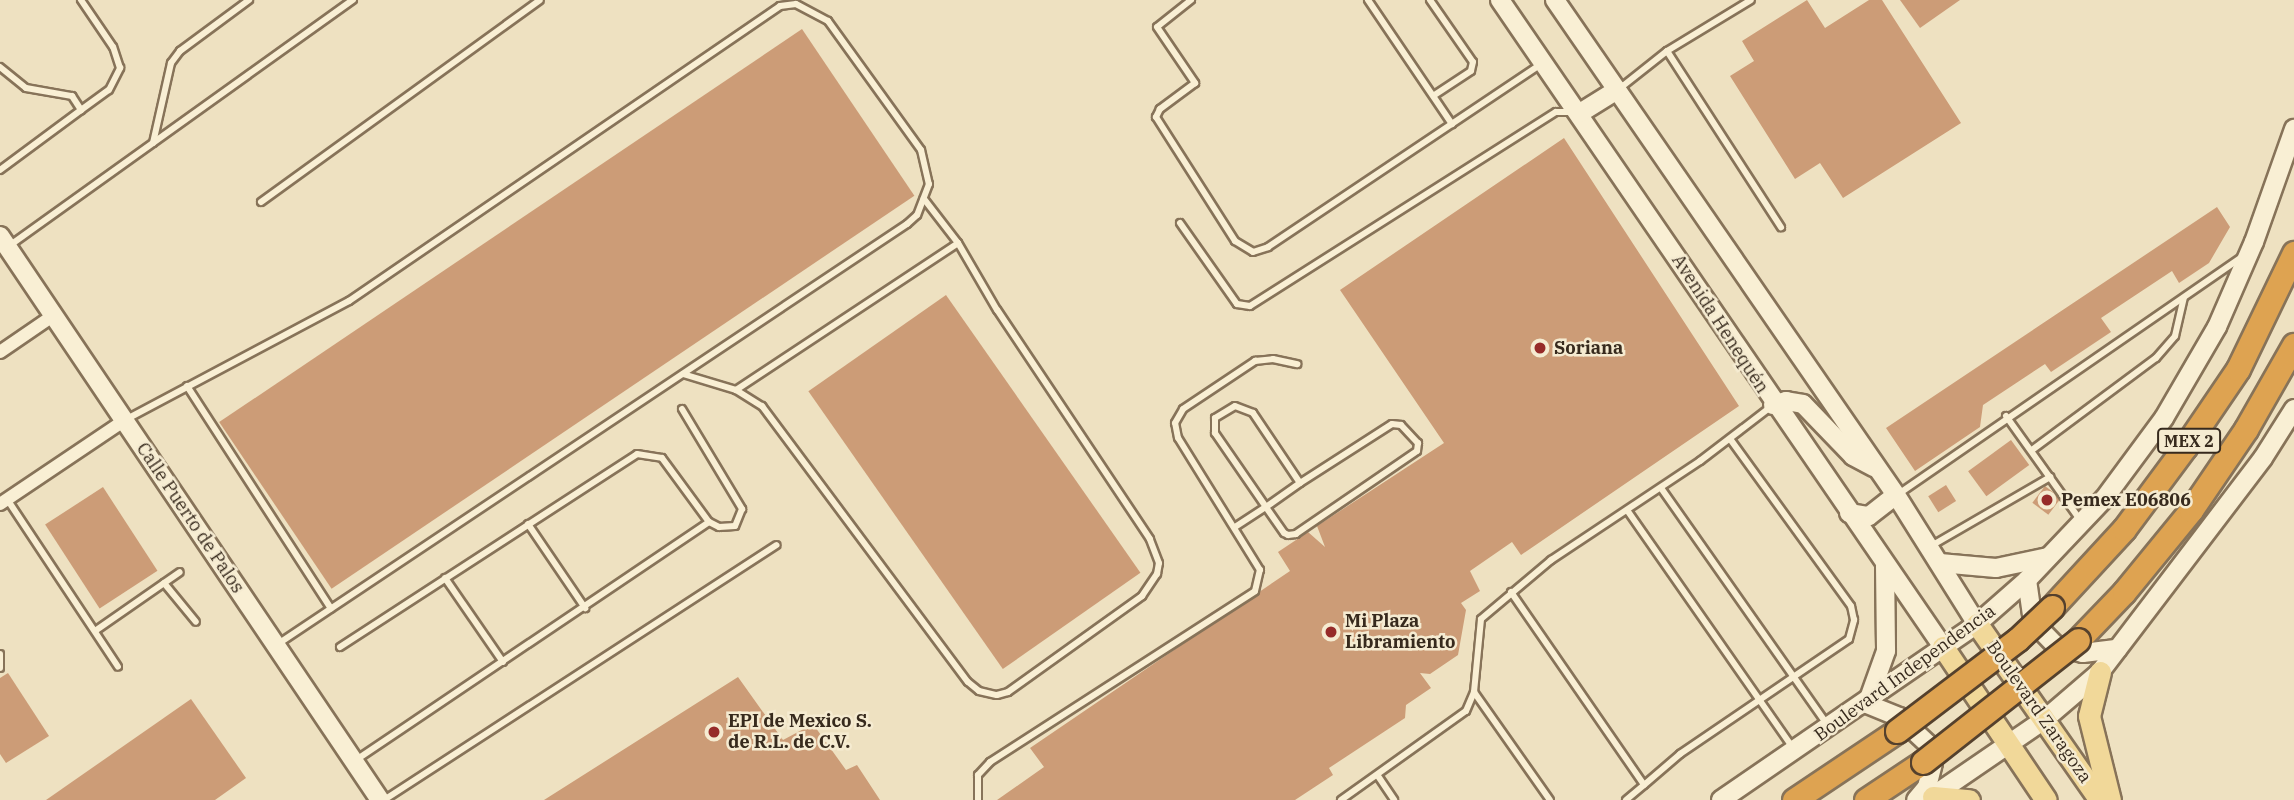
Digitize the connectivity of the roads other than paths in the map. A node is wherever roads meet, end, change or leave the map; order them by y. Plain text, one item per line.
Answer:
1 (81, 0) edge
2 (249, 0) edge
3 (354, 0) edge
4 (540, 0) edge
5 (1191, 0) edge
6 (1368, 0) edge
7 (1430, 0) edge
8 (1500, 0) edge
9 (1555, 0) edge
10 (1751, 0) edge
11 (1667, 51) junction
12 (1544, 62) junction
13 (0, 67) edge
14 (1617, 90) junction
15 (1433, 96) junction
16 (81, 110) junction
17 (1580, 113) junction
18 (1452, 124) junction
19 (2294, 129) edge
20 (153, 143) junction
21 (0, 170) edge
22 (924, 199) junction
23 (261, 202) dead end
24 (1180, 223) dead end
25 (1781, 227) dead end
26 (4, 242) edge
27 (958, 243) junction
28 (2250, 252) junction
29 (2294, 253) edge
30 (2184, 298) junction
31 (54, 315) junction
32 (2294, 345) edge
33 (0, 352) edge
34 (1297, 364) dead end
35 (683, 374) junction
36 (187, 386) junction
37 (736, 390) junction
38 (1773, 405) junction
39 (682, 409) dead end
40 (2294, 409) edge
41 (2006, 416) junction
42 (125, 420) junction
43 (1730, 439) junction
44 (2032, 450) junction
45 (1877, 469) junction
46 (2050, 477) junction
47 (1300, 483) junction
48 (1661, 488) junction
49 (1896, 495) junction
50 (4, 501) edge
51 (1266, 507) junction
52 (1627, 510) junction
53 (1849, 513) junction
54 (709, 522) junction
55 (2082, 523) junction
56 (528, 524) junction
57 (1235, 527) junction
58 (776, 545) dead end
59 (1930, 547) junction
60 (2048, 557) junction
61 (1940, 564) junction
62 (1885, 566) junction
63 (180, 572) dead end
64 (445, 578) junction
65 (2027, 580) junction
66 (164, 583) junction
67 (1511, 592) junction
68 (585, 608) junction
69 (331, 609) junction
70 (196, 622) dead end
71 (1977, 624) junction
72 (94, 631) junction
73 (276, 645) junction
74 (340, 647) dead end
75 (1943, 647) junction
76 (2118, 649) junction
77 (0, 654) edge
78 (503, 662) junction
79 (118, 667) dead end
80 (0, 668) edge
81 (2100, 673) junction
82 (1794, 679) junction
83 (1474, 692) junction
84 (1761, 701) junction
85 (1867, 704) junction
86 (2044, 720) junction
87 (1830, 729) junction
88 (2009, 743) junction
89 (1796, 752) junction
90 (354, 761) junction
91 (1378, 776) junction
92 (1644, 785) junction
93 (1925, 799) edge
94 (382, 800) edge
95 (978, 800) edge
96 (1341, 800) edge
97 (1394, 800) edge
98 (1550, 800) edge
99 (1626, 800) edge
100 (1721, 800) edge
101 (1794, 800) edge
102 (1866, 800) edge
103 (1969, 800) edge
104 (2046, 800) edge
105 (2100, 800) edge
106 (2110, 800) edge

1 - 16 lane
2 - 20 lane
3 - 20 lane
4 - 23 lane
5 - 18 lane
6 - 15 lane
7 - 15 lane
8 - 12 main road, Avenida Henequén
9 - 14 main road
10 - 11 lane
11 - 14 lane
11 - 25 lane
12 - 17 main road, Avenida Henequén
12 - 18 lane
13 - 16 lane
14 - 17 main road
14 - 45 main road
15 - 18 lane
16 - 21 lane
17 - 24 lane
17 - 38 main road, Avenida Henequén
19 - 28 main road, Boulevard Independencia / MEX 2
20 - 26 lane
22 - 27 lane
22 - 35 lane
22 - 36 lane
26 - 31 main road, Calle Puerto de Palos
27 - 37 lane
27 - 37 lane
28 - 30 lane
28 - 55 main road, Boulevard Independencia / MEX 2
29 - 101 highway, MEX 2, bridge
30 - 41 lane
30 - 44 lane
31 - 33 street
31 - 42 main road, Calle Puerto de Palos
32 - 102 highway, MEX 2, bridge
34 - 57 lane
35 - 37 lane
35 - 69 lane
36 - 42 lane
36 - 69 lane
38 - 43 lane
38 - 45 main road
38 - 53 main road, Avenida Henequén
39 - 54 lane
40 - 76 main road
41 - 44 lane
41 - 49 lane
42 - 50 street
42 - 73 main road, Calle Puerto de Palos
43 - 48 lane
43 - 82 lane
44 - 46 lane
45 - 49 main road
46 - 55 lane
46 - 59 lane
47 - 51 lane
47 - 51 lane
47 - 51 lane
48 - 52 lane
48 - 82 lane
49 - 53 main road
49 - 59 main road
50 - 72 lane
51 - 57 lane
52 - 67 lane
52 - 84 lane
53 - 62 main road, Avenida Henequén
54 - 56 lane
54 - 68 lane
55 - 60 main road, Boulevard Independencia / MEX 2
56 - 64 lane
56 - 68 lane
57 - 95 lane
58 - 94 lane
59 - 61 main road
60 - 61 main road
60 - 65 main road, Boulevard Independencia / MEX 2
61 - 71 main road
62 - 75 main road, Avenida Henequén
62 - 85 main road
63 - 66 lane
64 - 74 lane
64 - 78 lane
65 - 71 main road, Boulevard Independencia / MEX 2
65 - 76 main road
66 - 70 lane
66 - 72 lane
67 - 83 lane
67 - 92 lane
68 - 78 lane
69 - 73 lane
71 - 75 main road, Boulevard Independencia / MEX 2
71 - 86 main road, Boulevard Zaragoza
72 - 79 lane
73 - 90 main road, Calle Puerto de Palos
75 - 85 main road, Boulevard Independencia / MEX 2
75 - 88 main road
76 - 81 main road
77 - 80 lane
78 - 90 lane
81 - 86 main road
81 - 106 main road
82 - 84 lane
82 - 87 lane
83 - 91 lane
83 - 98 lane
84 - 89 lane
84 - 92 lane
85 - 87 main road, Boulevard Independencia / MEX 2
85 - 93 main road
86 - 88 main road
86 - 105 main road, Boulevard Zaragoza
87 - 89 main road, Boulevard Independencia / MEX 2
88 - 93 main road
88 - 104 main road
89 - 100 main road, Boulevard Independencia / MEX 2
90 - 94 main road, Calle Puerto de Palos
91 - 96 lane
91 - 97 lane
92 - 99 lane
93 - 103 main road

